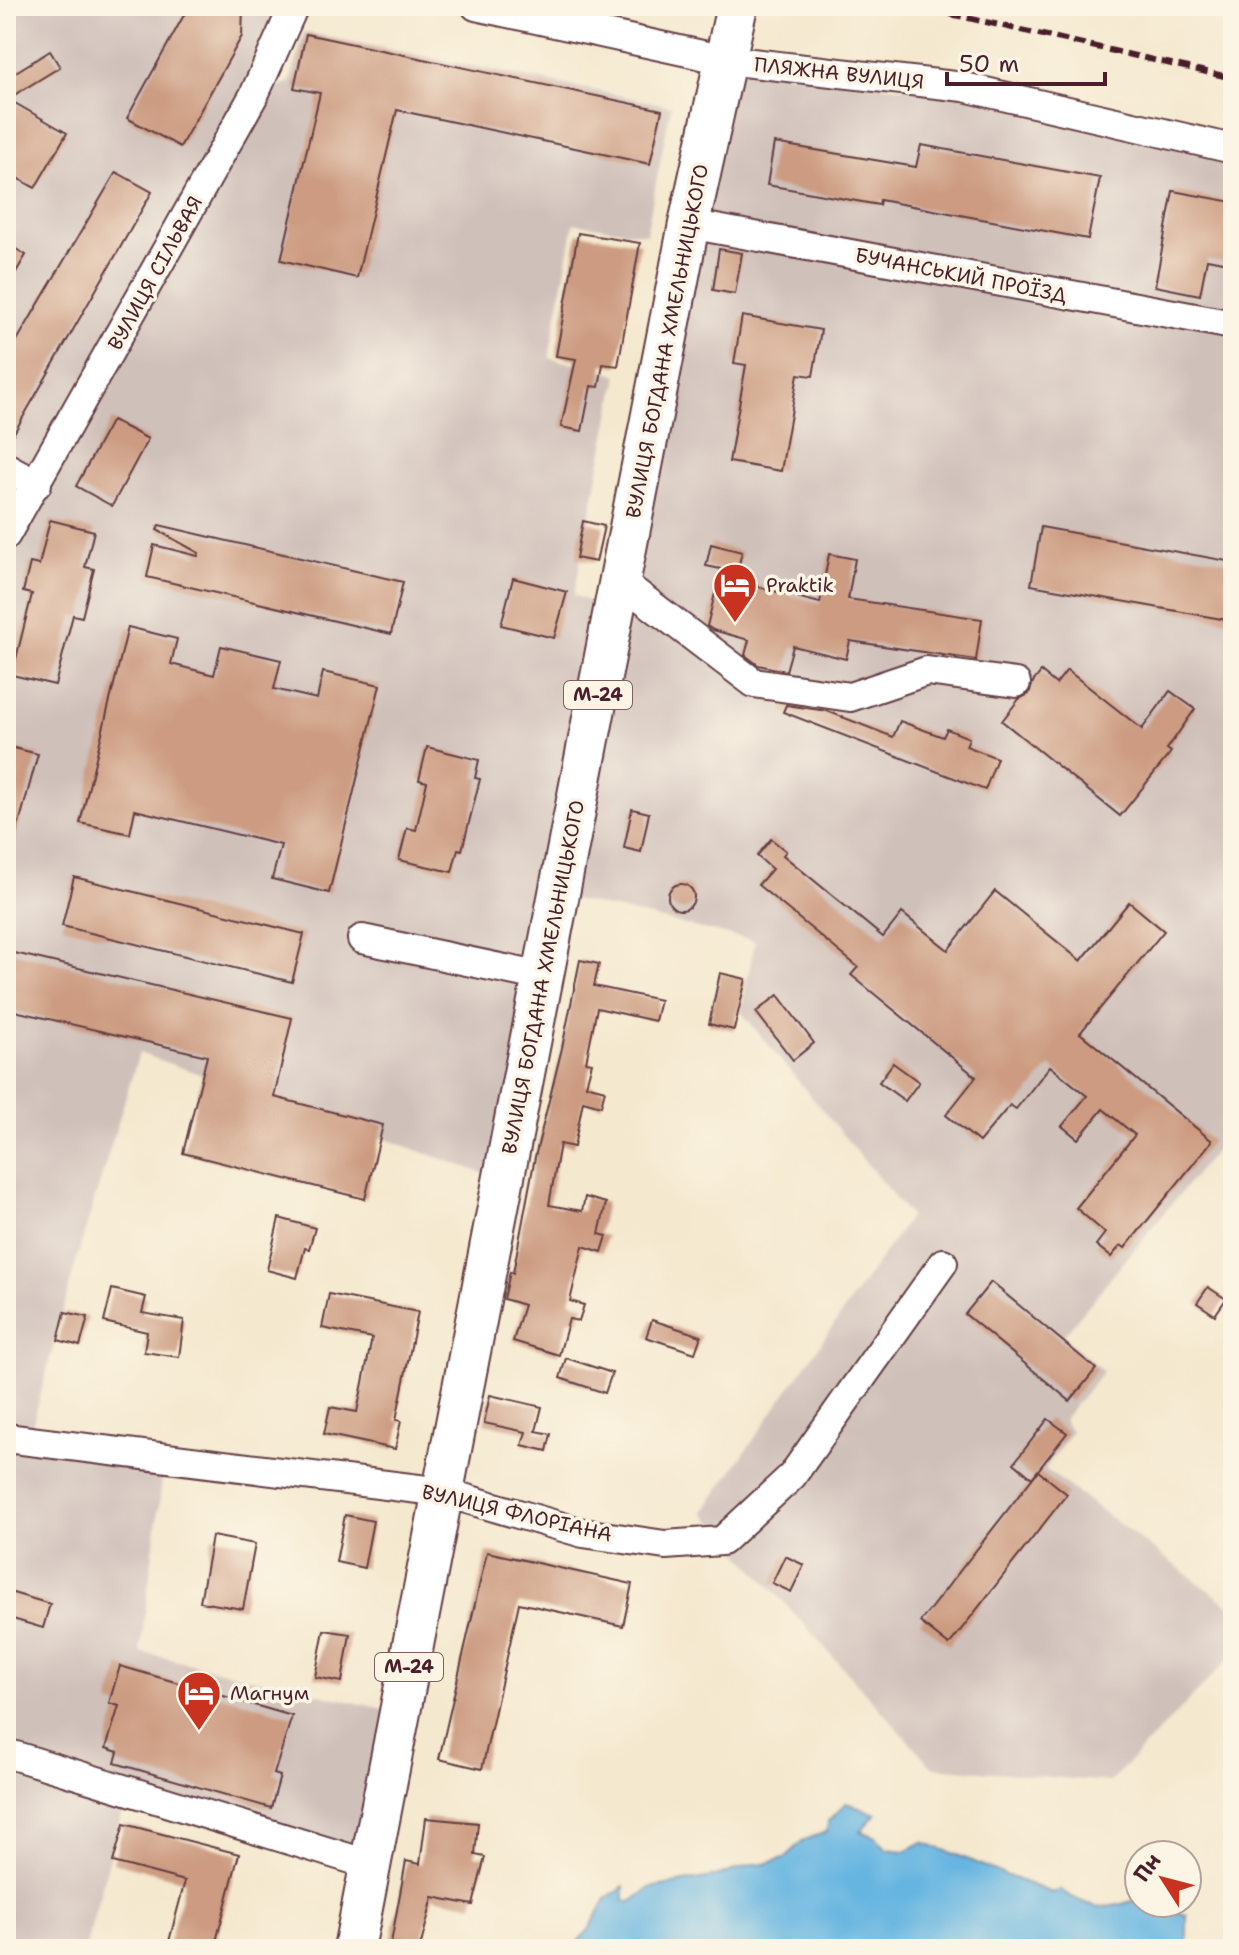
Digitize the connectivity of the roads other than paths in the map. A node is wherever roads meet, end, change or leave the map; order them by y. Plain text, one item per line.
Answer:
1 (294, 6) edge
2 (476, 6) edge
3 (737, 6) edge
4 (725, 60) junction
5 (1233, 149) edge
6 (689, 224) junction
7 (1233, 325) edge
8 (6, 467) edge
9 (37, 484) junction
10 (6, 535) edge
11 (620, 581) junction
12 (1016, 683) dead end
13 (362, 939) dead end
14 (543, 977) junction
15 (943, 1263) dead end
16 (6, 1438) edge
17 (443, 1492) junction
18 (6, 1753) edge
19 (371, 1865) junction
20 (354, 1949) edge

1 - 9 street, ВУЛИЦЯ СІЛЬВАЯ
2 - 4 street, ПЛЯЖНА ВУЛИЦЯ
3 - 4 highway, ВУЛИЦЯ БОГДАНА ХМЕЛЬНИЦЬКОГО / М-24
4 - 5 street, ПЛЯЖНА ВУЛИЦЯ
4 - 6 highway, ВУЛИЦЯ БОГДАНА ХМЕЛЬНИЦЬКОГО / М-24
6 - 7 street, БУЧАНСЬКИЙ ПРОЇЗД
6 - 11 highway, ВУЛИЦЯ БОГДАНА ХМЕЛЬНИЦЬКОГО / М-24
8 - 9 street
9 - 10 street, ВУЛИЦЯ СІЛЬВАЯ
11 - 12 street
11 - 14 highway, ВУЛИЦЯ БОГДАНА ХМЕЛЬНИЦЬКОГО / М-24
13 - 14 street
14 - 17 highway, ВУЛИЦЯ БОГДАНА ХМЕЛЬНИЦЬКОГО / М-24
15 - 17 street, ВУЛИЦЯ ФЛОРІАНА
16 - 17 street, ВУЛИЦЯ ФЛОРІАНА
17 - 19 highway, ВУЛИЦЯ БОГДАНА ХМЕЛЬНИЦЬКОГО / М-24
18 - 19 street
19 - 20 highway, ВУЛИЦЯ БОГДАНА ХМЕЛЬНИЦЬКОГО / М-24

